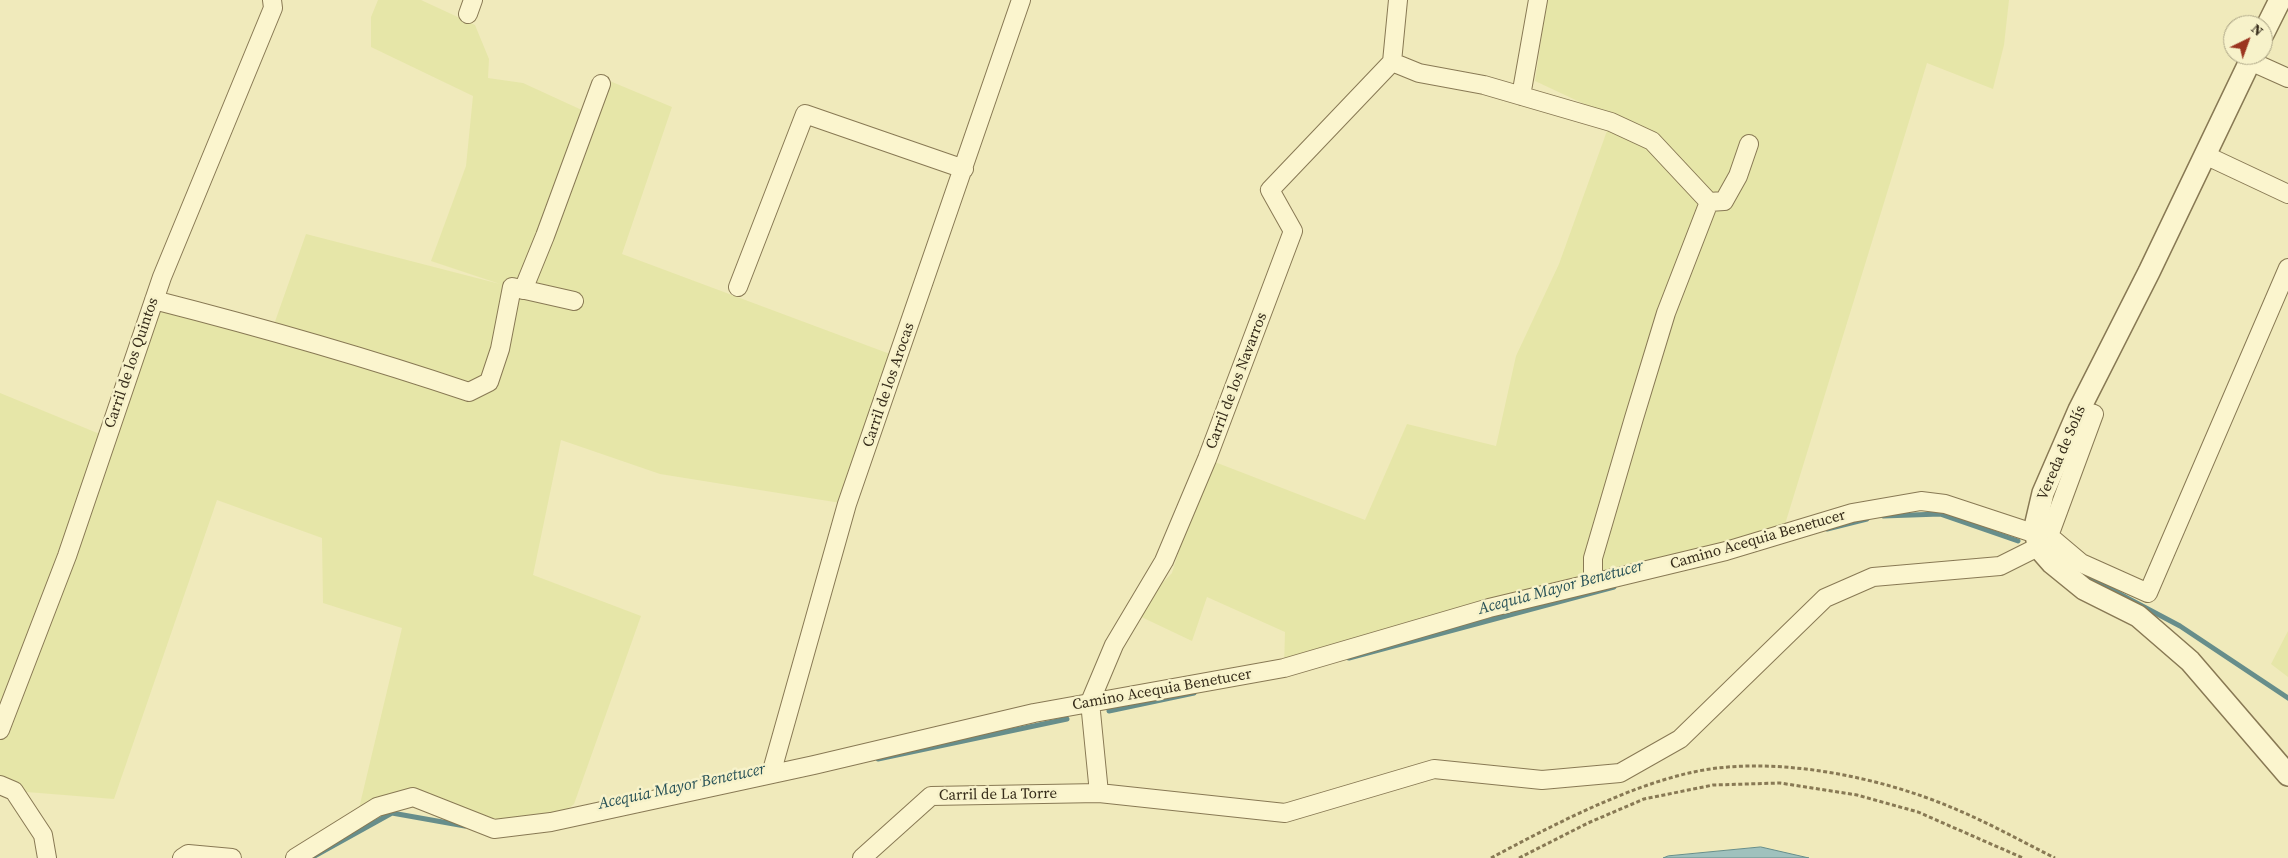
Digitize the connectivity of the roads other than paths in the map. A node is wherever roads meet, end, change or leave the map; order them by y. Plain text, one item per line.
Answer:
1 (272, 0) edge
2 (1021, 0) edge
3 (1398, 0) edge
4 (1538, 0) edge
5 (2280, 0) edge
6 (2272, 15) edge
7 (1392, 62) junction
8 (2249, 65) edge
9 (2265, 65) edge
10 (2288, 78) edge
11 (601, 84) dead end
12 (1521, 96) junction
13 (1748, 144) dead end
14 (2205, 156) junction
15 (964, 168) junction
16 (2288, 194) edge
17 (1708, 202) junction
18 (2288, 268) edge
19 (738, 286) dead end
20 (523, 290) junction
21 (154, 300) junction
22 (574, 302) dead end
23 (2079, 410) junction
24 (2037, 540) junction
25 (1593, 583) junction
26 (1090, 702) junction
27 (0, 730) edge
28 (771, 774) junction
29 (2288, 775) edge
30 (0, 785) edge
31 (1099, 793) junction
32 (47, 858) edge
33 (182, 858) edge
34 (232, 858) edge
35 (295, 858) edge
36 (862, 858) edge

1 - 21 street, Carril de los Quintos
2 - 15 street, Carril de los Arocas
3 - 7 street
4 - 12 street
5 - 6 street
7 - 12 street
7 - 26 street, Carril de los Navarros
8 - 14 street, Vereda de Solís
9 - 10 street
11 - 20 street
12 - 17 street
13 - 17 street
14 - 16 street
14 - 23 street, Vereda de Solís
15 - 19 street
15 - 28 street, Carril de los Arocas
17 - 25 street
18 - 23 street
20 - 21 street
20 - 22 street
21 - 27 street, Carril de los Quintos
23 - 24 street, Vereda de Solís
24 - 25 street, Camino Acequia Benetucer
24 - 29 street
24 - 31 street, Carril de La Torre
25 - 26 street, Camino Acequia Benetucer
26 - 28 street, Camino Acequia Benetucer
26 - 31 street, Carril de los Navarros
28 - 35 street, Camino Acequia Benetucer
30 - 32 street
31 - 36 street, Carril de La Torre
33 - 34 street

